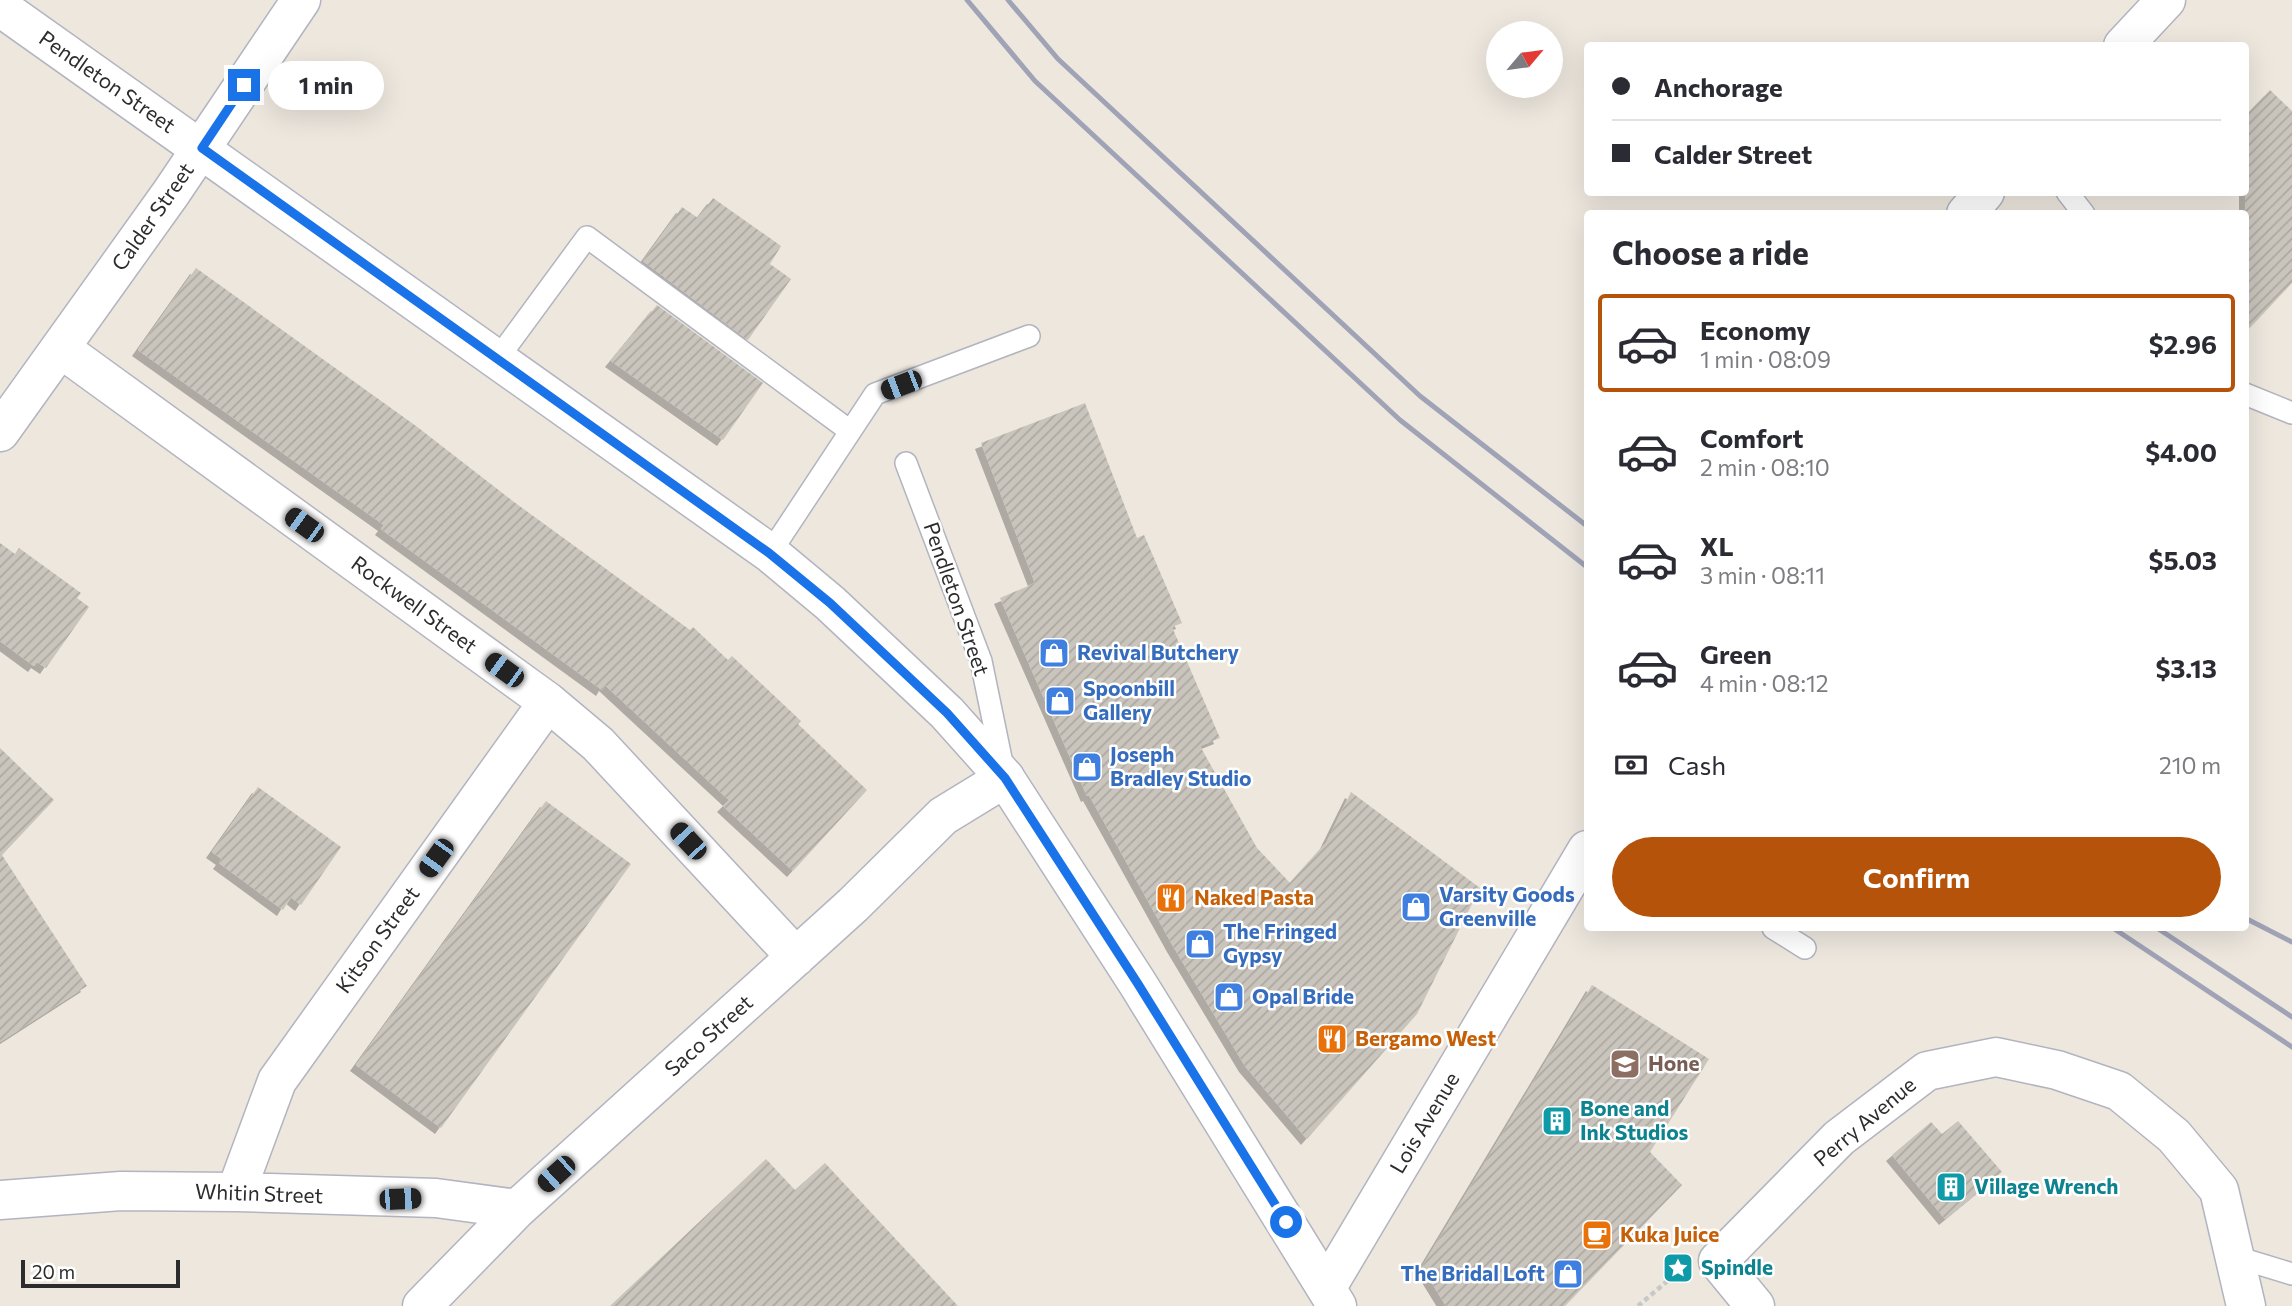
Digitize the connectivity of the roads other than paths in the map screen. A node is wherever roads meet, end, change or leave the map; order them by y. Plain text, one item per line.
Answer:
1 (301, 0) edge
2 (2166, 0) edge
3 (0, 7) edge
4 (2127, 42) edge
5 (202, 148) junction
6 (1982, 196) edge
7 (2070, 196) edge
8 (1969, 210) edge
9 (2081, 210) edge
10 (1029, 336) dead end
11 (60, 348) junction
12 (498, 358) junction
13 (2249, 396) edge
14 (2292, 413) edge
15 (850, 431) junction
16 (0, 432) edge
17 (906, 463) dead end
18 (769, 553) junction
19 (548, 702) junction
20 (1005, 778) junction
21 (1584, 855) edge
22 (1778, 931) edge
23 (1805, 948) dead end
24 (796, 957) junction
25 (236, 1192) junction
26 (0, 1200) edge
27 (517, 1209) junction
28 (2233, 1256) junction
29 (2292, 1273) edge
30 (1332, 1297) edge
31 (422, 1306) edge
32 (1755, 1306) edge
33 (2246, 1306) edge

1 - 5 street, Calder Street
2 - 4 street
3 - 5 street, Pendleton Street
5 - 11 street, Calder Street
5 - 12 street, Pendleton Street
6 - 8 street
7 - 9 lane
10 - 15 lane
11 - 16 street, Calder Street
11 - 19 street, Rockwell Street
12 - 15 lane
12 - 18 street, Pendleton Street
13 - 14 lane
15 - 18 lane
17 - 20 lane, Pendleton Street
18 - 20 street, Pendleton Street
19 - 24 street, Rockwell Street
19 - 25 street, Kitson Street
20 - 24 street, Saco Street
20 - 30 street, Pendleton Street
21 - 30 street, Lois Avenue
22 - 23 lane
24 - 27 street, Saco Street
25 - 26 street, Whitin Street
25 - 27 street, Whitin Street
27 - 31 street, Saco Street
28 - 29 lane
28 - 32 street, Perry Avenue
28 - 33 street, Perry Avenue

